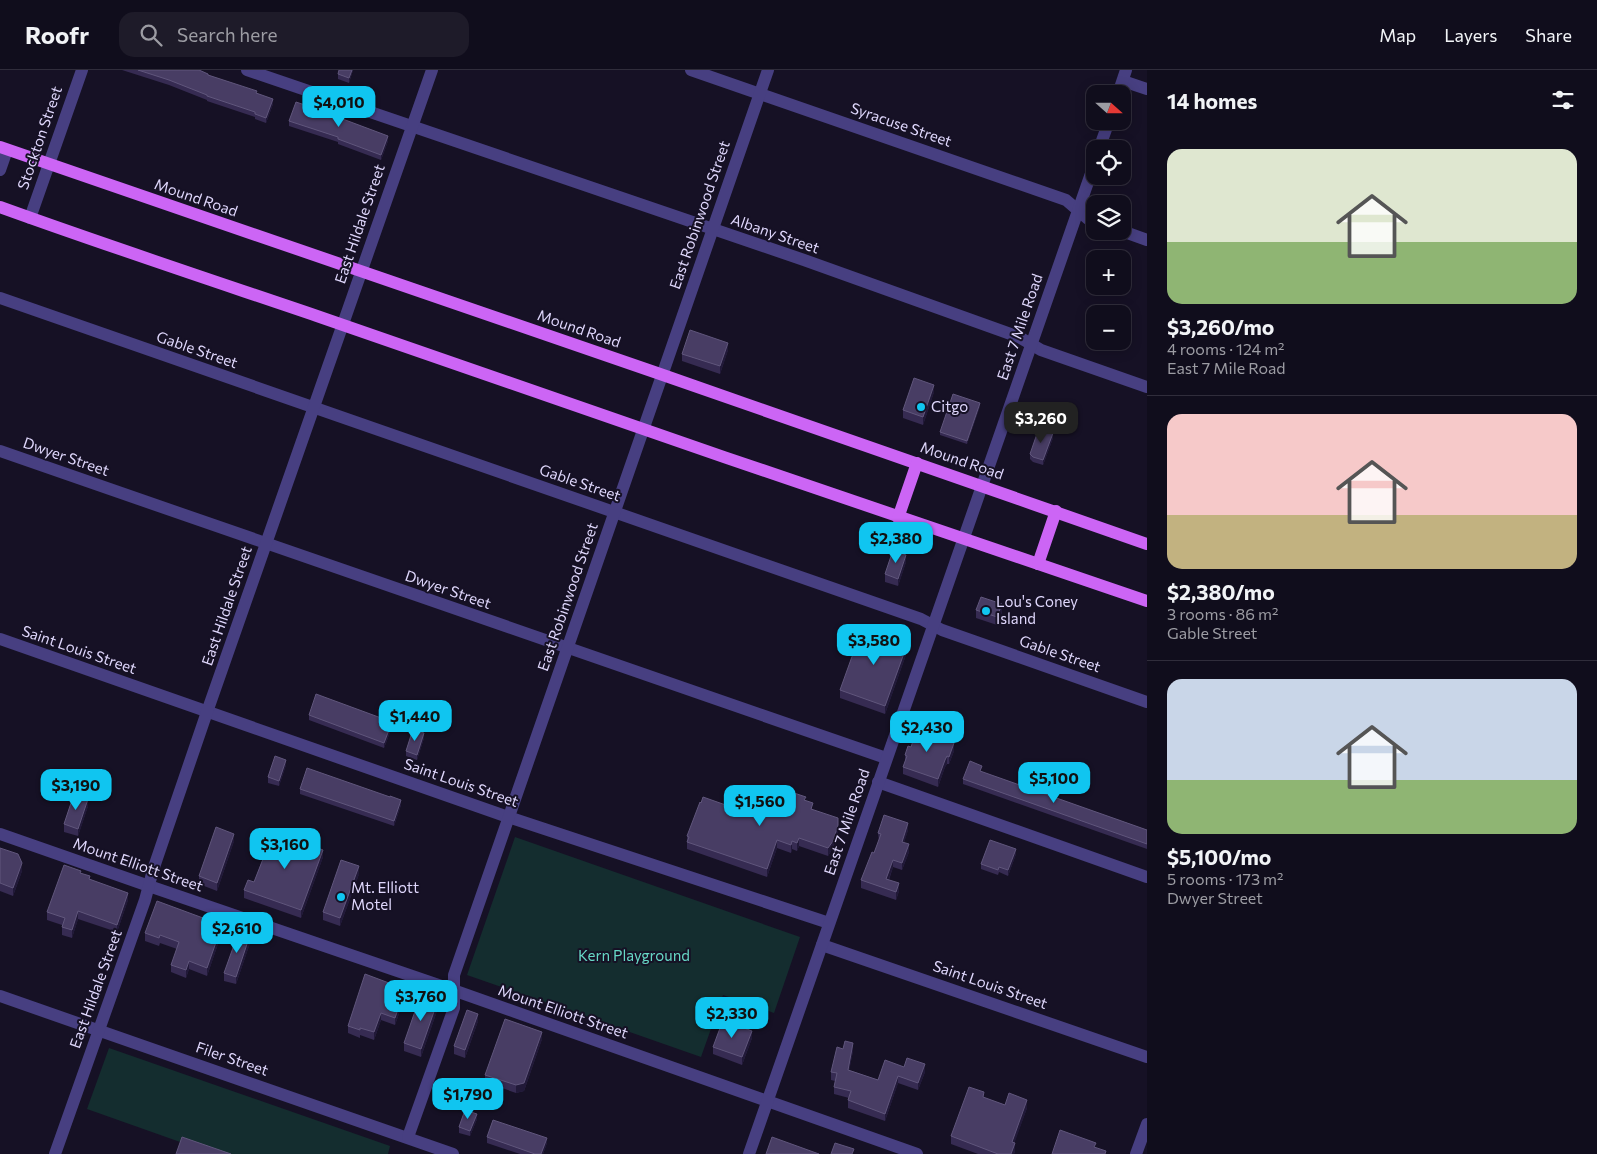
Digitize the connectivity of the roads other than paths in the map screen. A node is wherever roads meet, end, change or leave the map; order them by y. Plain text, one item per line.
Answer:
1 (82, 70) edge
2 (247, 70) edge
3 (432, 70) edge
4 (691, 70) edge
5 (768, 70) edge
6 (1124, 75) edge
7 (1147, 89) edge
8 (760, 94) junction
9 (412, 126) junction
10 (4, 149) edge
11 (48, 164) junction
12 (0, 170) edge
13 (1087, 185) edge
14 (0, 207) edge
15 (1078, 210) junction
16 (1086, 217) edge
17 (30, 218) junction
18 (712, 230) junction
19 (1131, 234) edge
20 (1147, 240) edge
21 (361, 271) junction
22 (0, 298) edge
23 (342, 326) junction
24 (1031, 343) junction
25 (663, 375) junction
26 (1147, 388) edge
27 (314, 407) junction
28 (644, 430) junction
29 (0, 451) edge
30 (917, 463) junction
31 (982, 485) junction
32 (1056, 511) junction
33 (615, 512) junction
34 (898, 518) junction
35 (963, 540) junction
36 (266, 544) junction
37 (1147, 544) edge
38 (1038, 564) junction
39 (1147, 601) edge
40 (933, 625) junction
41 (0, 639) edge
42 (567, 649) junction
43 (1147, 702) edge
44 (207, 712) junction
45 (886, 758) junction
46 (878, 782) junction
47 (508, 817) junction
48 (0, 834) edge
49 (1147, 877) edge
50 (149, 886) junction
51 (829, 923) junction
52 (822, 945) junction
53 (453, 990) junction
54 (0, 996) edge
55 (99, 1030) junction
56 (1147, 1057) edge
57 (768, 1101) junction
58 (1147, 1124) edge
59 (408, 1137) junction
60 (55, 1154) edge
61 (453, 1154) edge
62 (749, 1154) edge
63 (917, 1154) edge
64 (1136, 1154) edge

1 - 11 street, Stockton Street
2 - 9 street, Albany Street
3 - 9 street, East Hildale Street
4 - 8 street, Syracuse Street
5 - 8 street, East Robinwood Street
6 - 7 street
8 - 15 street, Syracuse Street
8 - 18 street, East Robinwood Street
9 - 18 street, Albany Street
9 - 21 street, East Hildale Street
10 - 11 main road, Mound Road
10 - 12 street, Stockton Street
11 - 17 street, Stockton Street
11 - 21 main road, Mound Road
13 - 15 street, East 7 Mile Road
14 - 17 main road
15 - 16 street, Syracuse Street
15 - 24 street, East 7 Mile Road
17 - 23 main road
18 - 24 street, Albany Street
18 - 25 street, East Robinwood Street
19 - 20 street
21 - 23 street, East Hildale Street
21 - 25 main road, Mound Road
22 - 27 street, Gable Street
23 - 27 street, East Hildale Street
23 - 28 main road
24 - 26 street, Albany Street
24 - 31 street, East 7 Mile Road
25 - 28 street, East Robinwood Street
25 - 30 main road, Mound Road
27 - 33 street, Gable Street
27 - 36 street, East Hildale Street
28 - 33 street, East Robinwood Street
28 - 34 main road
29 - 36 street, Dwyer Street
30 - 31 main road, Mound Road
30 - 34 main road
31 - 32 main road, Mound Road
31 - 35 street, East 7 Mile Road
32 - 37 main road, Mound Road
32 - 38 main road
33 - 40 street, Gable Street
33 - 42 street, East Robinwood Street
34 - 35 main road
35 - 38 main road
35 - 40 street, East 7 Mile Road
36 - 42 street, Dwyer Street
36 - 44 street, East Hildale Street
38 - 39 main road
40 - 43 street, Gable Street
40 - 45 street, East 7 Mile Road
41 - 44 street, Saint Louis Street
42 - 45 street, Dwyer Street
42 - 47 street, East Robinwood Street
44 - 47 street, Saint Louis Street
44 - 50 street, East Hildale Street
45 - 46 street, East 7 Mile Road
46 - 49 street
46 - 51 street, East 7 Mile Road
47 - 51 street, Saint Louis Street
47 - 53 street, East Robinwood Street
48 - 50 street, Mount Elliott Street
50 - 53 street, Mount Elliott Street
50 - 55 street, East Hildale Street
51 - 52 street, East 7 Mile Road
52 - 56 street, Saint Louis Street
52 - 57 street, East 7 Mile Road
53 - 57 street, Mount Elliott Street
53 - 59 street, East Robinwood Street
54 - 55 street, Filer Street
55 - 59 street, Filer Street
55 - 60 street, East Hildale Street
57 - 62 street, East 7 Mile Road
57 - 63 street, Mount Elliott Street
58 - 64 street
59 - 61 street, Filer Street

